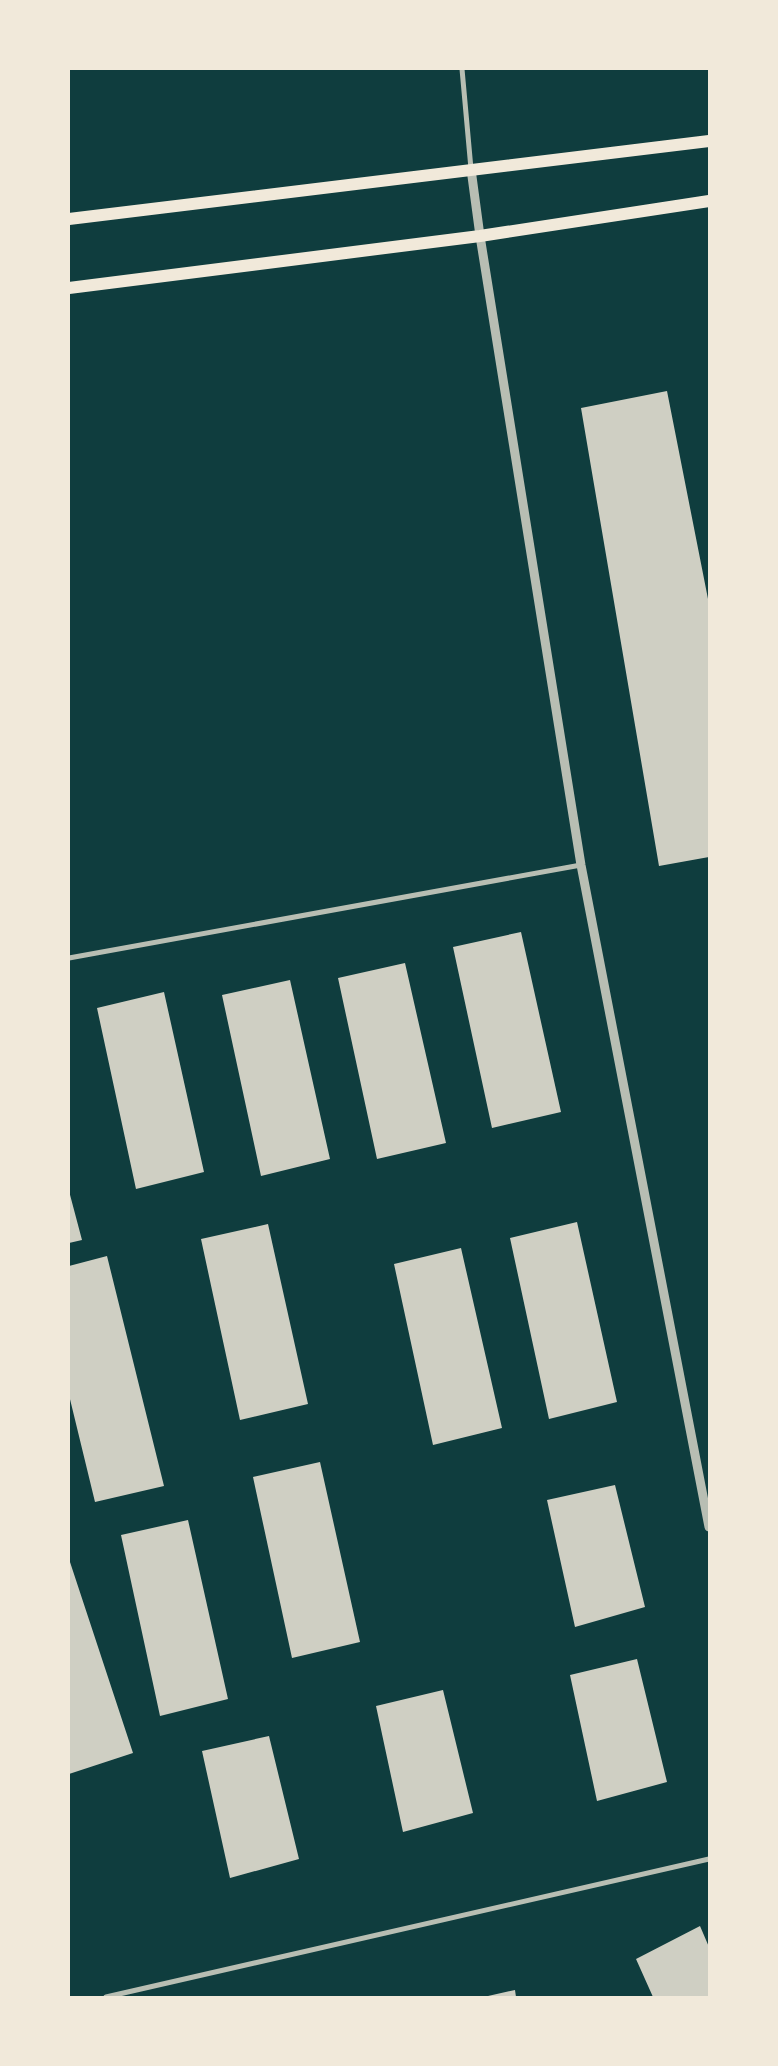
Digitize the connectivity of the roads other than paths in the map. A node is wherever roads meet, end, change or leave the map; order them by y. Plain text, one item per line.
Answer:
1 (462, 69) edge
2 (708, 141) edge
3 (471, 169) junction
4 (709, 201) edge
5 (69, 219) edge
6 (480, 236) junction
7 (69, 288) edge
8 (581, 865) junction
9 (69, 958) edge
10 (709, 1527) edge
11 (709, 1859) edge
12 (121, 1996) edge
13 (106, 1997) edge

1 - 3 street
2 - 3 main road
3 - 5 main road
3 - 6 street
4 - 6 main road
6 - 7 main road
6 - 8 street
8 - 9 street
8 - 10 street
11 - 12 street
12 - 13 street

